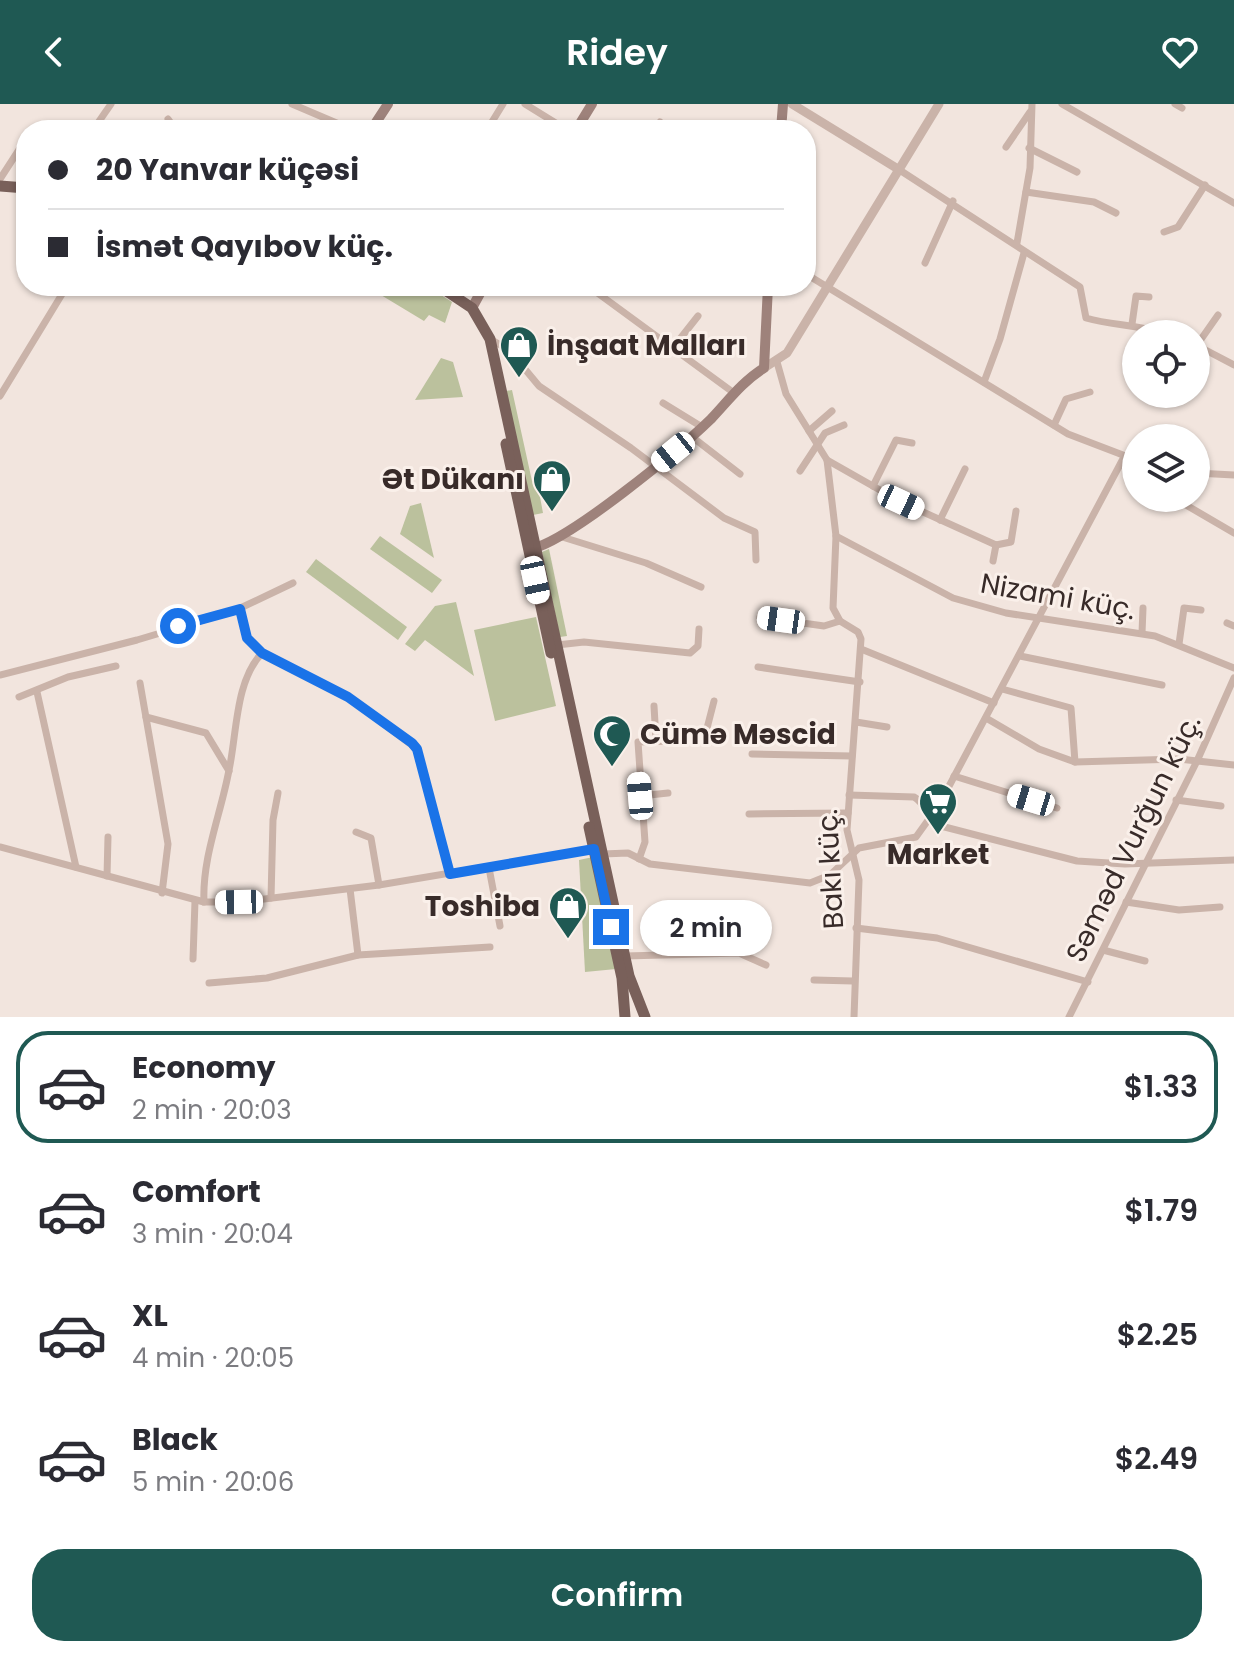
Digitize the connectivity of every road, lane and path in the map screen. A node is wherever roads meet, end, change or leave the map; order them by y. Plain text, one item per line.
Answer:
1 (292, 104) edge
2 (525, 104) edge
3 (792, 104) edge
4 (939, 104) edge
5 (1062, 104) edge
6 (1031, 108) edge
7 (330, 120) edge
8 (551, 120) edge
9 (1006, 147) dead end
10 (1029, 148) junction
11 (16, 154) edge
12 (898, 169) junction
13 (1077, 172) dead end
14 (0, 179) edge
15 (1205, 185) junction
16 (1026, 192) junction
17 (953, 201) junction
18 (1234, 203) edge
19 (1116, 213) dead end
20 (1164, 232) dead end
21 (1017, 243) junction
22 (1024, 253) junction
23 (925, 263) dead end
24 (816, 280) edge
25 (827, 286) junction
26 (61, 296) edge
27 (454, 296) edge
28 (479, 296) edge
29 (601, 296) edge
30 (768, 296) edge
31 (1149, 297) dead end
32 (472, 308) junction
33 (1218, 315) dead end
34 (698, 316) dead end
35 (1133, 320) edge
36 (480, 322) junction
37 (1122, 324) edge
38 (1210, 326) edge
39 (490, 339) junction
40 (672, 349) junction
41 (1210, 352) edge
42 (777, 362) junction
43 (1234, 365) edge
44 (764, 368) junction
45 (984, 382) junction
46 (1090, 392) dead end
47 (734, 393) junction
48 (0, 396) edge
49 (663, 403) dead end
50 (832, 411) dead end
51 (844, 425) dead end
52 (1054, 425) junction
53 (702, 427) junction
54 (809, 431) junction
55 (691, 436) junction
56 (817, 442) junction
57 (912, 443) dead end
58 (1122, 456) edge
59 (827, 460) junction
60 (1122, 461) edge
61 (654, 467) junction
62 (965, 469) dead end
63 (800, 471) dead end
64 (740, 474) dead end
65 (1210, 474) edge
66 (1234, 475) edge
67 (873, 486) junction
68 (1016, 511) dead end
69 (1198, 512) edge
70 (940, 520) junction
71 (1234, 533) edge
72 (559, 536) junction
73 (836, 536) junction
74 (996, 545) junction
75 (533, 549) junction
76 (756, 560) dead end
77 (993, 561) dead end
78 (293, 583) dead end
79 (701, 587) dead end
80 (1143, 608) dead end
81 (240, 609) junction
82 (1201, 610) dead end
83 (760, 617) dead end
84 (1040, 617) junction
85 (840, 621) junction
86 (699, 629) dead end
87 (1142, 633) junction
88 (1179, 644) junction
89 (557, 645) junction
90 (861, 649) junction
91 (262, 653) junction
92 (1020, 656) junction
93 (72, 658) junction
94 (116, 666) dead end
95 (758, 667) dead end
96 (1234, 668) edge
97 (0, 675) edge
98 (76, 675) junction
99 (1234, 678) edge
100 (860, 682) junction
101 (140, 683) dead end
102 (1162, 685) dead end
103 (1002, 689) junction
104 (37, 692) junction
105 (19, 697) dead end
106 (714, 701) dead end
107 (994, 703) junction
108 (654, 706) dead end
109 (146, 717) junction
110 (986, 718) junction
111 (856, 722) junction
112 (887, 727) dead end
113 (656, 740) junction
114 (752, 754) dead end
115 (852, 756) junction
116 (1197, 761) junction
117 (1075, 762) junction
118 (1234, 765) edge
119 (229, 771) junction
120 (954, 776) junction
121 (278, 793) dead end
122 (668, 793) dead end
123 (849, 795) junction
124 (640, 796) junction
125 (1176, 800) junction
126 (1221, 806) dead end
127 (1057, 808) dead end
128 (848, 813) junction
129 (749, 814) dead end
130 (930, 821) junction
131 (356, 832) dead end
132 (108, 837) dead end
133 (0, 847) edge
134 (598, 851) junction
135 (850, 854) junction
136 (639, 859) junction
137 (1234, 860) edge
138 (1145, 862) junction
139 (76, 867) junction
140 (489, 868) junction
141 (450, 874) junction
142 (107, 876) junction
143 (379, 885) junction
144 (350, 889) junction
145 (162, 893) junction
146 (271, 898) junction
147 (195, 901) junction
148 (204, 902) junction
149 (1126, 902) junction
150 (1220, 907) dead end
151 (500, 926) dead end
152 (856, 928) junction
153 (490, 947) dead end
154 (1103, 950) junction
155 (358, 955) junction
156 (625, 956) junction
157 (193, 959) dead end
158 (1145, 961) dead end
159 (766, 965) dead end
160 (814, 980) dead end
161 (853, 981) junction
162 (1088, 982) junction
163 (209, 983) dead end
164 (625, 1017) edge
165 (645, 1017) edge
166 (854, 1017) edge
167 (1069, 1017) edge

1 - 7 street
2 - 8 street
3 - 12 street
4 - 12 street
5 - 15 street
6 - 9 street
6 - 10 street
10 - 13 street
10 - 16 street
11 - 14 street
12 - 17 street
12 - 25 street
15 - 18 street
15 - 20 street
16 - 19 street
16 - 21 street
17 - 21 street
17 - 23 street
21 - 22 street
22 - 37 street
22 - 45 street
24 - 25 street
25 - 42 street
25 - 45 street
26 - 48 street
27 - 32 main road
28 - 32 main road
29 - 40 street
30 - 44 main road
31 - 35 street
32 - 36 main road
33 - 38 street
34 - 40 street
36 - 39 main road
36 - 75 main road
39 - 61 street
39 - 75 main road
40 - 47 street
41 - 43 street
42 - 44 street
42 - 54 street
44 - 47 main road
45 - 52 street
46 - 52 street
47 - 53 main road
49 - 53 street
50 - 54 street
51 - 56 street
52 - 58 street
53 - 55 main road
54 - 56 street
55 - 61 main road
55 - 64 street
56 - 59 street
56 - 63 street
57 - 67 street
59 - 67 street
59 - 73 street
60 - 84 street
61 - 72 main road
61 - 76 street
62 - 70 street
65 - 66 street
67 - 70 street
68 - 74 street
69 - 71 street
70 - 74 street
72 - 75 main road
72 - 79 street
73 - 84 street, Nizami küç.
73 - 85 street
74 - 77 street
75 - 89 main road
75 - 134 main road
78 - 81 street
80 - 87 street
81 - 91 street
81 - 93 street
82 - 88 street
83 - 85 street
84 - 87 street, Nizami küç.
84 - 92 street
85 - 90 street
86 - 89 street
87 - 88 street, Nizami küç.
88 - 96 street, Nizami küç.
89 - 134 main road
90 - 100 street, Bakı küç.
90 - 107 street
91 - 119 street
91 - 141 street
92 - 102 street
92 - 103 street
93 - 97 street
93 - 98 street
94 - 98 street
95 - 100 street
98 - 104 street
99 - 116 street, Səməd Vurğun küç.
100 - 111 street, Bakı küç.
101 - 109 street
103 - 107 street
103 - 117 street
104 - 105 street
104 - 139 street
106 - 113 street
107 - 110 street
108 - 113 street
109 - 119 street
109 - 145 street
110 - 117 street
110 - 120 street
111 - 112 street
111 - 115 street, Bakı küç.
113 - 124 street
114 - 115 street
115 - 123 street, Bakı küç.
116 - 117 street
116 - 118 street
116 - 125 street, Səməd Vurğun küç.
119 - 148 street
120 - 127 street
120 - 130 street
121 - 146 street
122 - 124 street
123 - 128 street, Bakı küç.
123 - 130 street
124 - 136 street
125 - 126 street
125 - 138 street, Səməd Vurğun küç.
128 - 129 street
128 - 135 street, Bakı küç.
130 - 135 street
130 - 138 street
131 - 143 street
132 - 142 street
133 - 139 street
134 - 136 street
134 - 140 street
134 - 156 main road
134 - 164 main road
135 - 136 street
135 - 152 street, Bakı küç.
137 - 138 street
138 - 149 street, Səməd Vurğun küç.
139 - 142 street
140 - 141 street
140 - 151 street
141 - 143 street
142 - 145 street
143 - 144 street
144 - 146 street
144 - 155 street
145 - 147 street
146 - 148 street
147 - 148 street
147 - 157 street
149 - 150 street
149 - 154 street, Səməd Vurğun küç.
152 - 161 street, Bakı küç.
152 - 162 street
153 - 155 street
154 - 158 street
154 - 162 street, Səməd Vurğun küç.
155 - 163 street
156 - 159 street
156 - 165 main road
160 - 161 street
161 - 166 street, Bakı küç.
162 - 167 street, Səməd Vurğun küç.

